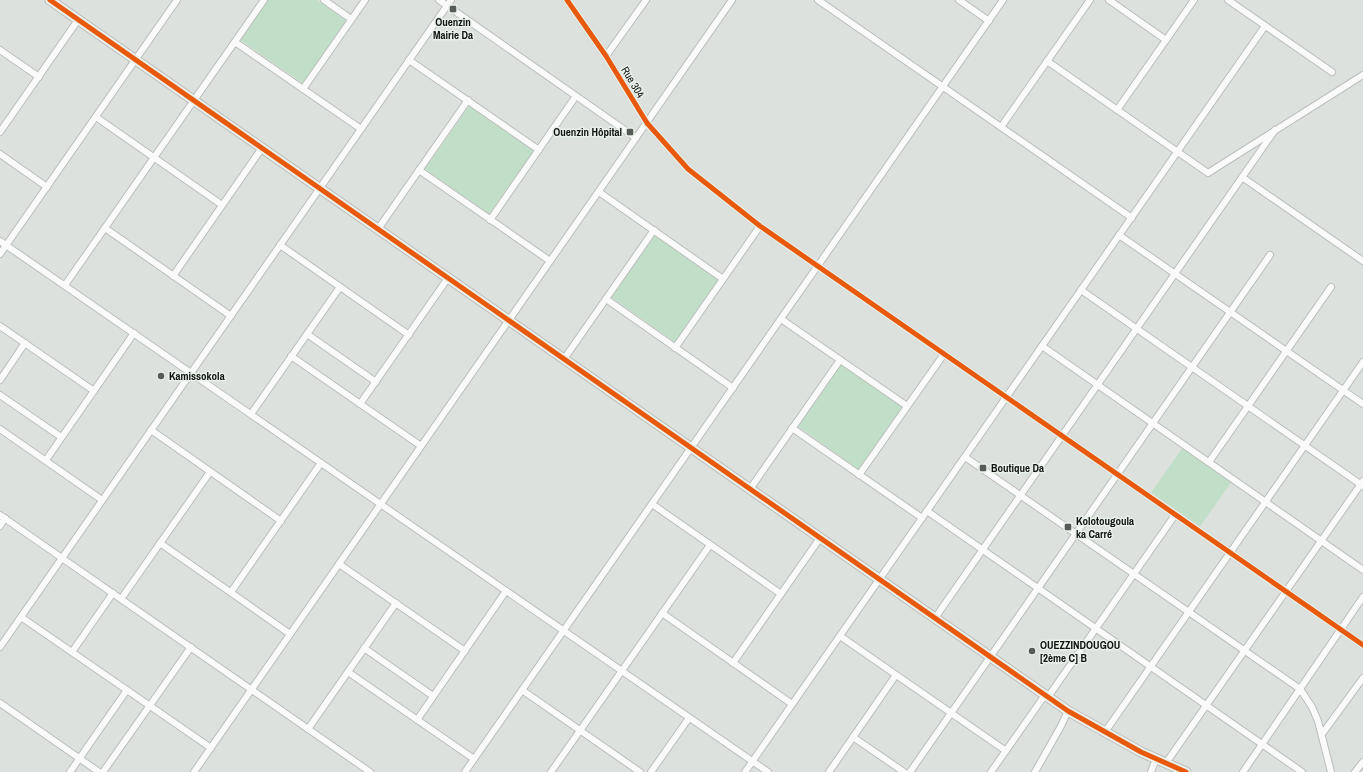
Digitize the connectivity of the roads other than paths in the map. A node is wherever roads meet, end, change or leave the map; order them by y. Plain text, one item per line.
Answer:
1 (50, 0) edge
2 (264, 0) edge
3 (324, 0) edge
4 (364, 0) edge
5 (438, 0) edge
6 (451, 0) edge
7 (567, 0) edge
8 (646, 0) edge
9 (732, 0) edge
10 (818, 0) edge
11 (959, 0) edge
12 (1003, 0) edge
13 (1090, 0) edge
14 (1109, 0) edge
15 (1194, 0) edge
16 (1228, 0) edge
17 (175, 1) edge
18 (447, 6) junction
19 (351, 19) junction
20 (78, 20) junction
21 (989, 21) junction
22 (1265, 26) junction
23 (1166, 40) junction
24 (235, 42) junction
25 (0, 50) edge
26 (606, 56) junction
27 (136, 60) junction
28 (409, 60) junction
29 (1047, 61) junction
30 (1332, 72) dead end
31 (1363, 75) edge
32 (39, 77) junction
33 (943, 86) junction
34 (303, 89) junction
35 (576, 96) junction
36 (194, 100) junction
37 (468, 100) junction
38 (1117, 110) junction
39 (96, 117) junction
40 (647, 123) junction
41 (1002, 127) junction
42 (361, 129) junction
43 (1275, 130) junction
44 (0, 132) edge
45 (636, 138) junction
46 (262, 148) junction
47 (539, 150) junction
48 (1178, 152) junction
49 (0, 154) edge
50 (154, 158) junction
51 (419, 170) junction
52 (1242, 177) junction
53 (47, 187) junction
54 (320, 188) junction
55 (598, 192) junction
56 (222, 205) junction
57 (1132, 218) junction
58 (490, 220) junction
59 (760, 226) junction
60 (105, 228) junction
61 (378, 229) junction
62 (654, 230) junction
63 (1119, 235) junction
64 (0, 241) edge
65 (6, 245) junction
66 (280, 245) junction
67 (0, 254) edge
68 (1270, 255) dead end
69 (1363, 261) edge
70 (550, 262) junction
71 (818, 266) junction
72 (1175, 274) junction
73 (173, 276) junction
74 (448, 278) junction
75 (723, 279) junction
76 (65, 285) junction
77 (340, 287) junction
78 (1330, 287) dead end
79 (1081, 290) junction
80 (606, 299) junction
81 (1230, 312) junction
82 (231, 316) junction
83 (781, 319) junction
84 (509, 321) junction
85 (0, 326) edge
86 (1136, 329) junction
87 (134, 333) junction
88 (307, 334) junction
89 (409, 335) junction
90 (25, 343) junction
91 (1042, 346) junction
92 (675, 348) junction
93 (1286, 351) junction
94 (944, 354) junction
95 (291, 356) junction
96 (564, 359) junction
97 (840, 360) junction
98 (1363, 362) edge
99 (1192, 367) junction
100 (191, 373) junction
101 (0, 380) edge
102 (376, 382) junction
103 (1097, 385) junction
104 (733, 388) junction
105 (1343, 390) junction
106 (94, 391) junction
107 (0, 395) edge
108 (1006, 397) junction
109 (360, 404) junction
110 (1363, 404) edge
111 (907, 406) junction
112 (1248, 406) junction
113 (251, 414) junction
114 (1153, 424) junction
115 (792, 428) junction
116 (0, 429) edge
117 (151, 430) junction
118 (1062, 436) junction
119 (61, 437) junction
120 (421, 446) junction
121 (1304, 446) junction
122 (691, 448) junction
123 (965, 457) junction
124 (46, 460) junction
125 (1208, 462) junction
126 (321, 463) junction
127 (210, 472) junction
128 (860, 474) junction
129 (1117, 474) junction
130 (1362, 484) edge
131 (750, 489) junction
132 (1020, 495) junction
133 (102, 500) junction
134 (1265, 502) junction
135 (381, 504) junction
136 (652, 504) junction
137 (927, 511) junction
138 (1175, 514) junction
139 (3, 516) edge
140 (922, 518) junction
141 (281, 521) junction
142 (0, 526) edge
143 (1076, 534) junction
144 (820, 538) junction
145 (1321, 541) junction
146 (160, 543) junction
147 (710, 545) junction
148 (982, 550) junction
149 (1230, 553) junction
150 (62, 558) junction
151 (339, 564) junction
152 (1363, 570) edge
153 (1134, 574) junction
154 (879, 580) junction
155 (1038, 588) junction
156 (506, 591) junction
157 (230, 592) junction
158 (1286, 592) junction
159 (113, 593) junction
160 (781, 594) junction
161 (1363, 597) edge
162 (121, 599) junction
163 (396, 603) junction
164 (1189, 612) junction
165 (662, 613) junction
166 (21, 616) junction
167 (934, 618) junction
168 (1096, 628) junction
169 (1340, 630) junction
170 (564, 631) junction
171 (290, 634) junction
172 (840, 636) junction
173 (1363, 645) edge
174 (0, 647) edge
175 (191, 647) junction
176 (364, 648) junction
177 (465, 651) junction
178 (1245, 651) junction
179 (72, 652) junction
180 (990, 657) junction
181 (733, 663) junction
182 (1151, 666) junction
183 (622, 671) junction
184 (348, 672) junction
185 (896, 675) junction
186 (1363, 678) edge
187 (1300, 689) junction
188 (127, 690) junction
189 (252, 690) junction
190 (522, 690) junction
191 (433, 696) junction
192 (1046, 696) junction
193 (0, 703) edge
194 (792, 704) junction
195 (1207, 705) junction
196 (150, 706) junction
197 (1068, 711) junction
198 (951, 713) junction
199 (689, 718) junction
200 (417, 720) junction
201 (308, 729) junction
202 (580, 730) junction
203 (1105, 732) junction
204 (1322, 734) junction
205 (853, 737) junction
206 (1262, 744) junction
207 (211, 748) junction
208 (1006, 751) junction
209 (80, 759) junction
210 (474, 759) junction
211 (1156, 759) junction
212 (753, 761) junction
213 (1363, 762) edge
214 (1166, 763) junction
215 (70, 772) edge
216 (99, 772) edge
217 (104, 772) edge
218 (194, 772) edge
219 (370, 772) edge
220 (465, 772) edge
221 (551, 772) edge
222 (640, 772) edge
223 (651, 772) edge
224 (745, 772) edge
225 (768, 772) edge
226 (829, 772) edge
227 (904, 772) edge
228 (910, 772) edge
229 (991, 772) edge
230 (1035, 772) edge
231 (1151, 772) edge
232 (1186, 772) edge
233 (1243, 772) edge
234 (1302, 772) edge
235 (1331, 772) edge
236 (1355, 772) edge

1 - 20 street
2 - 24 street
3 - 19 street
4 - 19 street
5 - 18 street
6 - 18 street
7 - 26 street, Rue 304
8 - 26 street
9 - 40 street
10 - 33 street
11 - 21 street
12 - 21 street
13 - 29 street
14 - 23 street
15 - 23 street
16 - 22 street
17 - 27 street
18 - 28 street
18 - 35 street
19 - 34 street
20 - 27 street
20 - 32 street
21 - 33 street
22 - 30 street
22 - 48 street
23 - 38 street
24 - 34 street
24 - 36 street
25 - 32 street
26 - 40 street, Rue 304
27 - 36 street
27 - 39 street
28 - 37 street
28 - 42 street
29 - 38 street
29 - 41 street
31 - 43 street
32 - 44 street
33 - 41 street
33 - 71 street
34 - 42 street
35 - 45 street
35 - 47 street
36 - 46 street
36 - 50 street
37 - 47 street
37 - 51 street
38 - 48 street
39 - 50 street
39 - 53 street
40 - 45 street
40 - 59 street, Rue 304
41 - 57 street
42 - 54 street
43 - 48 street
43 - 52 street
45 - 55 street
46 - 54 street
46 - 56 street
47 - 58 street
48 - 57 street
49 - 53 street
50 - 56 street
50 - 60 street
51 - 58 street
51 - 61 street
52 - 69 street
52 - 72 street
53 - 65 street
54 - 61 street
54 - 66 street
55 - 62 street
55 - 70 street
56 - 73 street
57 - 63 street
58 - 70 street
59 - 71 street, Rue 304
59 - 75 street
60 - 73 street
60 - 76 street
61 - 74 street
62 - 75 street
62 - 80 street
63 - 72 street
63 - 79 street
64 - 65 street
65 - 67 street
65 - 76 street
66 - 77 street
66 - 82 street
68 - 81 street
70 - 84 street
71 - 83 street
71 - 94 street, Rue 304
72 - 81 street
72 - 86 street
73 - 82 street
74 - 84 street
74 - 89 street
75 - 92 street
76 - 87 street
77 - 88 street
77 - 89 street
78 - 93 street
79 - 86 street
79 - 91 street
80 - 92 street
80 - 96 street
81 - 93 street
81 - 99 street
82 - 100 street
83 - 97 street
83 - 104 street
84 - 96 street
84 - 120 street
85 - 90 street
86 - 99 street
86 - 103 street
87 - 100 street
87 - 106 street
88 - 95 street
88 - 102 street
89 - 102 street
90 - 101 street
90 - 106 street
91 - 103 street
91 - 108 street
92 - 104 street
93 - 105 street
93 - 112 street
94 - 108 street, Rue 304
94 - 111 street
95 - 109 street
95 - 113 street
96 - 122 street
97 - 111 street
97 - 115 street
98 - 105 street
99 - 112 street
99 - 114 street
100 - 113 street
100 - 117 street
102 - 109 street
103 - 114 street
103 - 118 street
104 - 122 street
105 - 110 street
105 - 121 street
106 - 119 street
107 - 119 street
108 - 118 street, Rue 304
108 - 123 street
109 - 120 street
111 - 128 street
112 - 121 street
112 - 125 street
113 - 126 street
114 - 125 street
114 - 129 street
115 - 128 street
115 - 131 street
116 - 124 street
117 - 127 street
117 - 133 street
118 - 129 street, Rue 304
118 - 132 street
119 - 124 street
120 - 135 street
121 - 130 street
121 - 134 street
122 - 131 street
122 - 136 street
123 - 132 street
123 - 137 street
124 - 133 street
125 - 134 street
126 - 135 street
126 - 141 street
127 - 141 street
127 - 146 street
128 - 140 street
129 - 138 street, Rue 304
129 - 143 street
130 - 145 street
131 - 144 street
132 - 143 street
132 - 148 street
133 - 150 street
134 - 145 street
134 - 149 street
135 - 151 street
135 - 156 street
136 - 147 street
136 - 170 street
137 - 140 street
137 - 148 street
138 - 149 street, Rue 304
138 - 153 street
139 - 142 street
139 - 150 street
140 - 154 street
141 - 157 street
143 - 153 street
143 - 155 street
144 - 154 street
144 - 160 street
145 - 152 street
145 - 158 street
146 - 157 street
146 - 162 street
147 - 160 street
147 - 165 street
148 - 155 street
148 - 167 street
149 - 158 street, Rue 304
149 - 164 street
150 - 159 street
150 - 166 street
151 - 163 street
151 - 171 street
153 - 164 street
153 - 168 street
154 - 167 street
154 - 172 street
155 - 168 street
155 - 180 street
156 - 170 street
156 - 177 street
157 - 171 street
158 - 169 street, Rue 304
158 - 178 street
159 - 162 street
159 - 179 street
160 - 181 street
161 - 169 street
162 - 175 street
163 - 176 street
163 - 177 street
164 - 178 street
164 - 182 street
165 - 181 street
165 - 183 street
166 - 174 street
166 - 179 street
167 - 180 street
168 - 182 street
168 - 192 street
169 - 173 street, Rue 304
169 - 187 street
170 - 183 street
170 - 190 street
171 - 189 street
172 - 185 street
172 - 194 street
175 - 189 street
175 - 196 street
176 - 184 street
176 - 191 street
177 - 191 street
178 - 187 street
178 - 195 street
179 - 188 street
180 - 192 street
180 - 198 street
181 - 194 street
182 - 195 street
182 - 203 street
183 - 199 street
183 - 202 street
184 - 200 street
184 - 201 street
185 - 198 street
185 - 205 street
186 - 204 street
187 - 204 street
187 - 206 street
188 - 196 street
188 - 209 street
189 - 201 street
189 - 207 street
190 - 202 street
190 - 210 street
191 - 200 street
192 - 197 street
192 - 208 street
193 - 209 street
194 - 212 street
195 - 206 street
195 - 214 street
196 - 207 street
196 - 217 street
197 - 203 street
197 - 230 street
198 - 208 street
198 - 228 street
199 - 212 street
199 - 223 street
200 - 210 street
201 - 219 street
202 - 221 street
202 - 222 street
203 - 211 street
204 - 235 street
205 - 226 street
205 - 227 street
206 - 233 street
206 - 234 street
207 - 218 street
208 - 229 street
209 - 215 street
209 - 216 street
210 - 220 street
211 - 214 street
211 - 231 street
212 - 224 street
212 - 225 street
213 - 236 street
214 - 232 street

